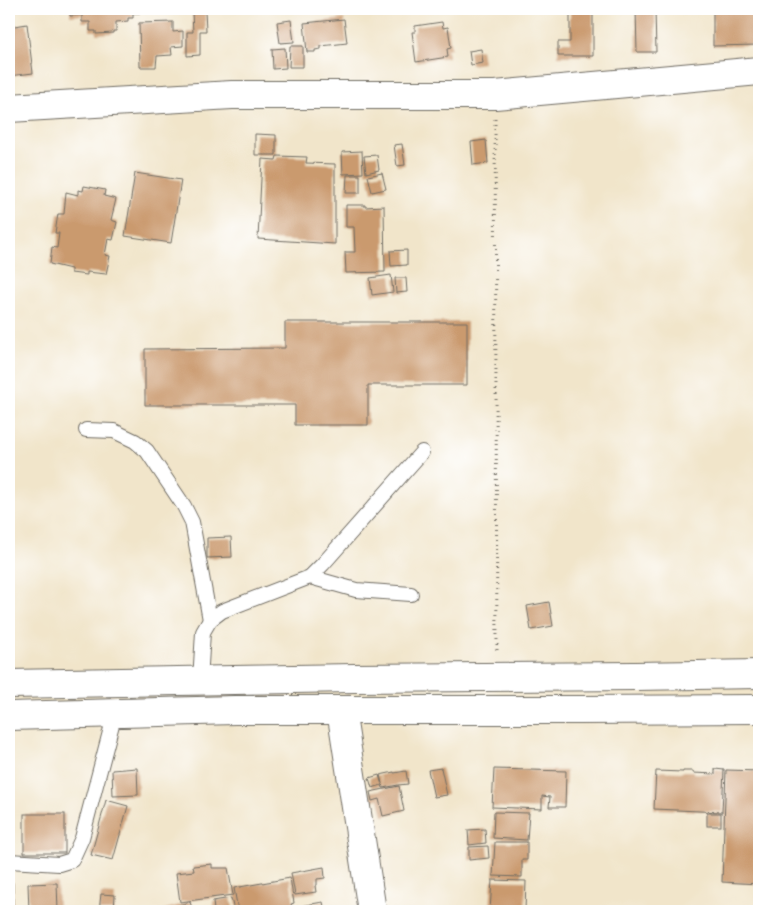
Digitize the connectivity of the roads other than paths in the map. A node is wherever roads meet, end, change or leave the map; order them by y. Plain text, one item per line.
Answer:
1 (759, 71) edge
2 (9, 108) edge
3 (86, 430) dead end
4 (422, 452) dead end
5 (310, 577) junction
6 (411, 594) dead end
7 (210, 620) junction
8 (759, 674) edge
9 (200, 681) junction
10 (9, 684) edge
11 (759, 709) edge
12 (341, 710) junction
13 (115, 713) junction
14 (9, 716) edge
15 (9, 861) edge
16 (372, 911) edge

1 - 2 main road
3 - 7 lane
4 - 5 lane
5 - 6 lane
5 - 7 lane
7 - 9 lane
8 - 9 main road
9 - 10 main road
11 - 12 main road
12 - 13 main road
12 - 16 main road
13 - 14 main road
13 - 15 lane

